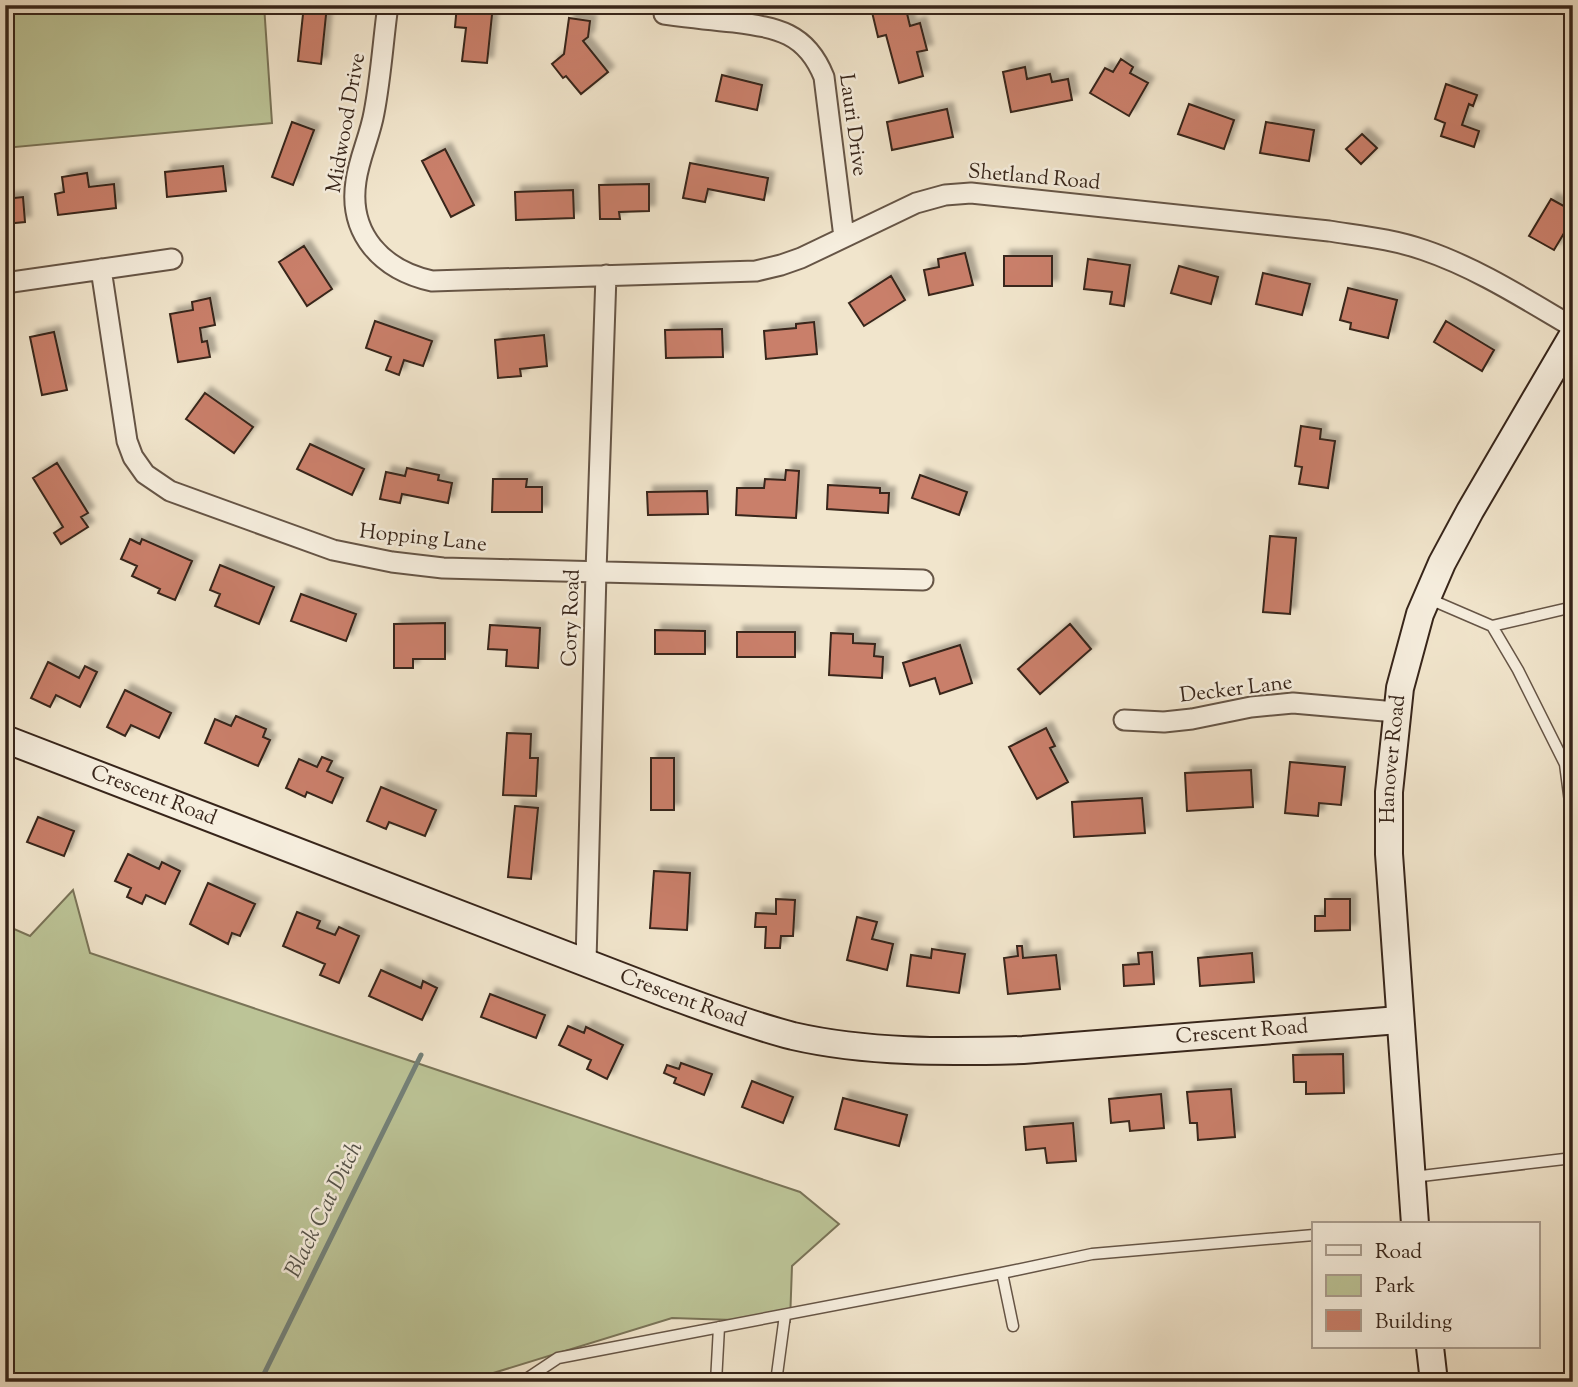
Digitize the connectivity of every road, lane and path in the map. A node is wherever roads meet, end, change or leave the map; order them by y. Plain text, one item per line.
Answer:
1 (388, 5) edge
2 (664, 14) dead end
3 (844, 237) junction
4 (172, 259) dead end
5 (101, 269) junction
6 (606, 275) junction
7 (485, 279) joint
8 (5, 283) edge
9 (1573, 327) edge
10 (1573, 335) edge
11 (596, 572) junction
12 (923, 580) dead end
13 (1426, 598) junction
14 (1573, 607) edge
15 (1492, 626) junction
16 (1396, 712) junction
17 (1124, 720) dead end
18 (5, 739) edge
19 (1573, 825) edge
20 (586, 962) junction
21 (1399, 1020) junction
22 (1573, 1158) edge
23 (1411, 1177) junction
24 (1415, 1222) edge
25 (1312, 1235) edge
26 (1002, 1273) junction
27 (785, 1315) junction
28 (1013, 1326) dead end
29 (719, 1327) junction
30 (1430, 1348) edge
31 (522, 1382) edge
32 (716, 1382) edge
33 (776, 1382) edge
34 (1434, 1382) edge

1 - 7 street, Midwood Drive
2 - 3 street, Lauri Drive
3 - 6 street, Shetland Road
3 - 9 street, Shetland Road
4 - 5 street
5 - 8 street
5 - 11 street, Hopping Lane
6 - 7 street, Shetland Road
6 - 11 street, Cory Road
10 - 13 street, Hanover Road
11 - 12 street, Hopping Lane
11 - 20 street, Cory Road
13 - 15 lane
13 - 16 street, Hanover Road
14 - 15 lane
15 - 19 lane
16 - 17 street, Decker Lane
16 - 21 street, Hanover Road
18 - 20 street, Crescent Road
20 - 21 street, Crescent Road
21 - 23 street, Hanover Road
22 - 23 lane
23 - 24 street, Hanover Road
25 - 26 lane
26 - 27 lane
26 - 28 lane
27 - 29 lane
27 - 33 lane
29 - 31 lane
29 - 32 lane
30 - 34 street

